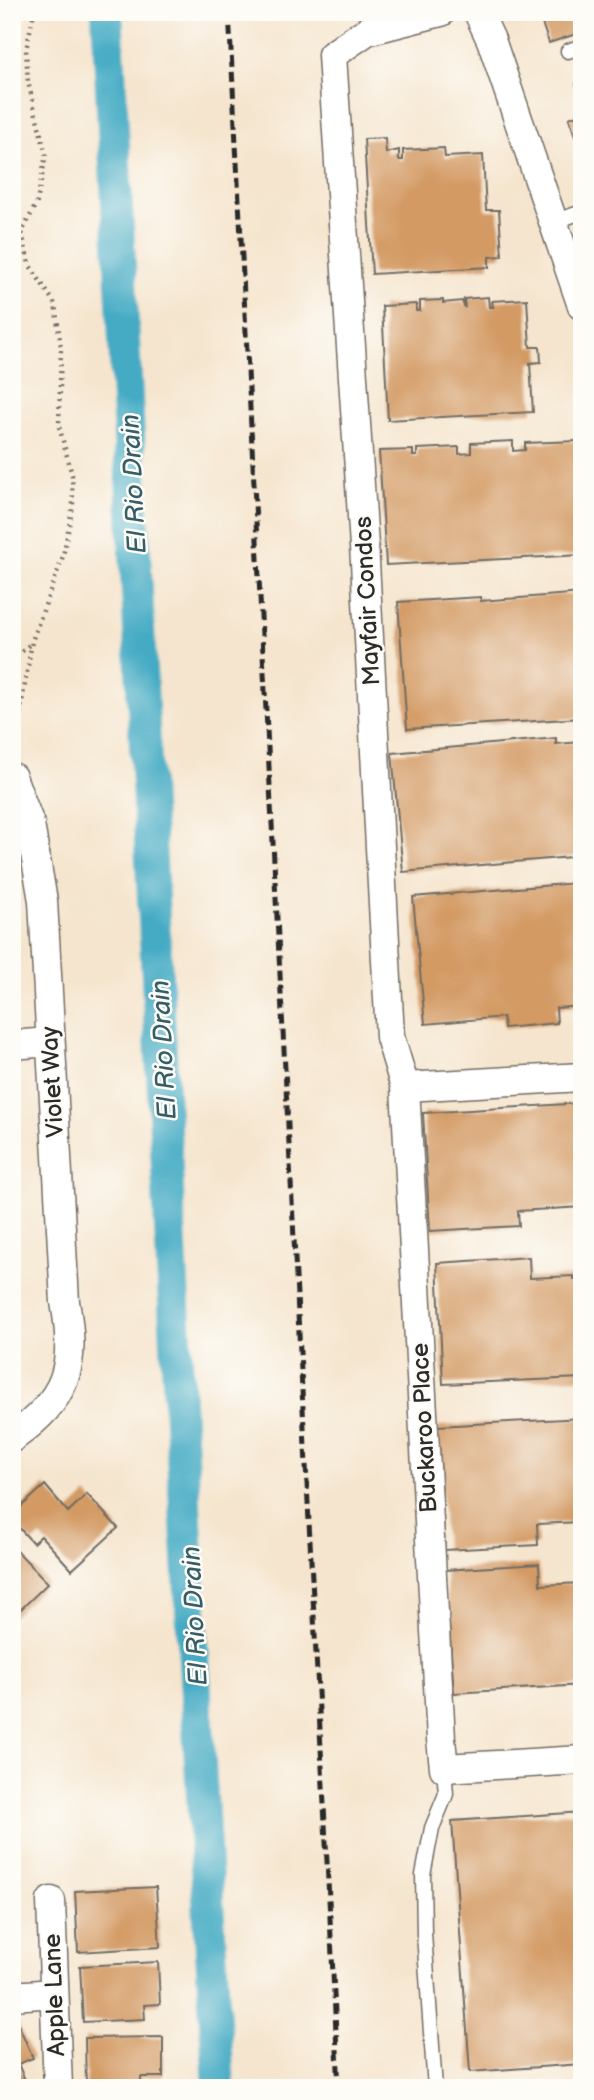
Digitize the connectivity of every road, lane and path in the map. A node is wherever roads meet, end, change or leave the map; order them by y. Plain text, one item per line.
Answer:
1 (34, 12) edge
2 (441, 12) edge
3 (478, 12) edge
4 (582, 212) edge
5 (553, 222) junction
6 (12, 229) edge
7 (22, 232) junction
8 (582, 306) edge
9 (32, 641) junction
10 (12, 661) edge
11 (12, 733) edge
12 (12, 777) edge
13 (49, 1042) junction
14 (12, 1045) edge
15 (582, 1077) edge
16 (405, 1087) junction
17 (12, 1438) edge
18 (582, 1760) edge
19 (444, 1768) junction
20 (51, 1901) dead end
21 (54, 1993) junction
22 (12, 1996) edge
23 (58, 2088) edge
24 (435, 2088) edge

1 - 7 path
2 - 16 street, Mayfair Condos
3 - 5 street
4 - 5 lane
5 - 8 street
6 - 7 path
7 - 9 path
9 - 10 path
9 - 11 path
12 - 13 street, Violet Way
13 - 14 street
13 - 17 street, Violet Way
15 - 16 street
16 - 19 street, Buckaroo Place
18 - 19 street
19 - 24 lane
20 - 21 street, Apple Lane
21 - 22 street
21 - 23 street, Apple Lane

